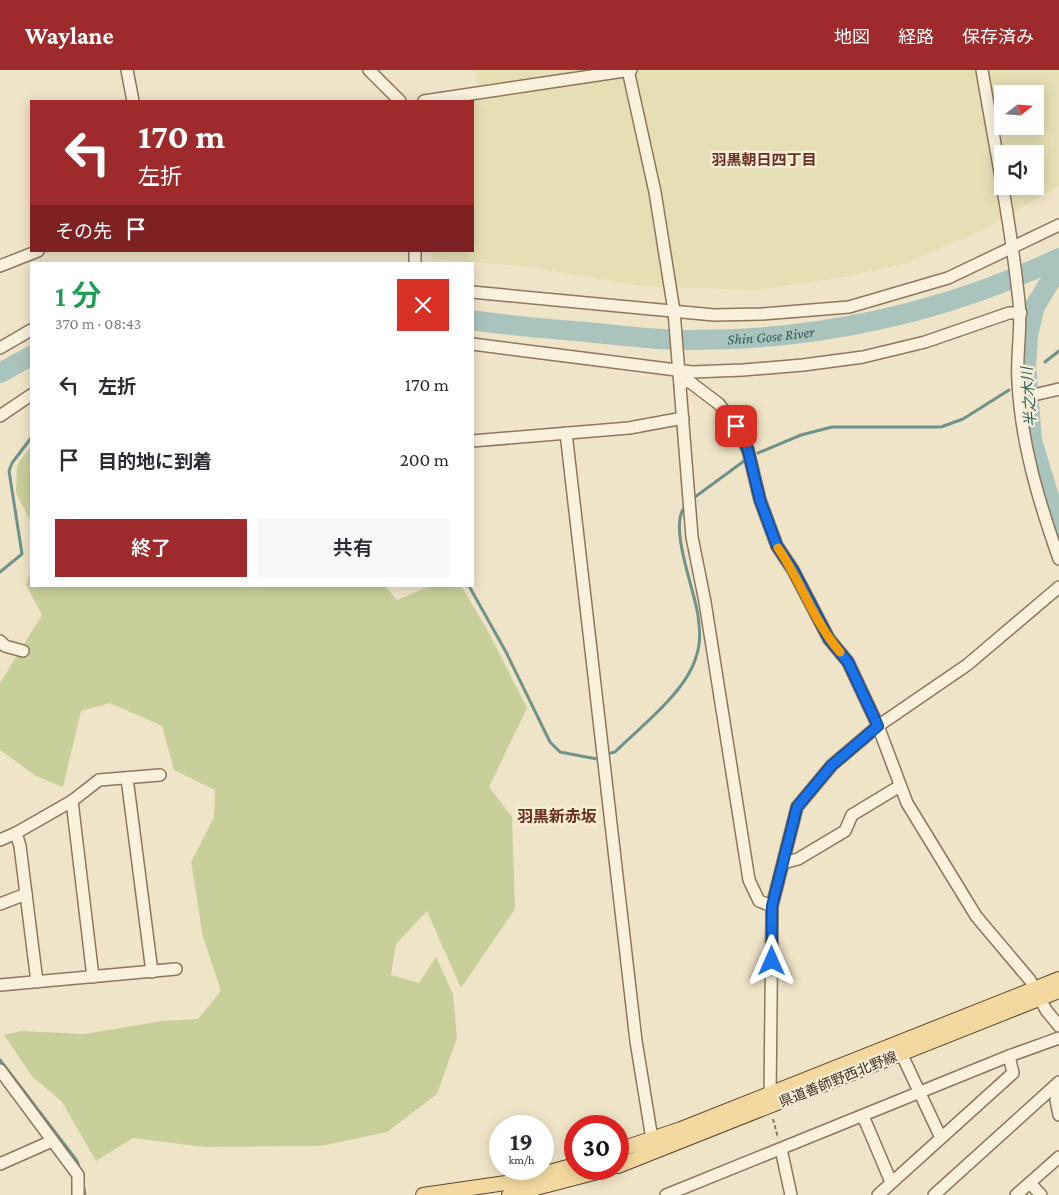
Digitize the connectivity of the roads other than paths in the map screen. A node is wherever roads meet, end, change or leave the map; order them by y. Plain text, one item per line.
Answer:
1 (127, 70) edge
2 (369, 70) edge
3 (629, 70) edge
4 (982, 70) edge
5 (133, 100) edge
6 (399, 100) edge
7 (431, 100) edge
8 (1059, 225) edge
9 (35, 252) edge
10 (1014, 252) junction
11 (0, 266) edge
12 (474, 292) edge
13 (1020, 310) junction
14 (674, 311) junction
15 (30, 331) edge
16 (474, 344) edge
17 (0, 348) edge
18 (678, 368) junction
19 (680, 382) junction
20 (1059, 389) edge
21 (1038, 394) dead end
22 (30, 396) edge
23 (0, 416) edge
24 (683, 418) junction
25 (566, 433) junction
26 (474, 441) edge
27 (1059, 559) edge
28 (1059, 587) edge
29 (0, 641) edge
30 (23, 651) dead end
31 (878, 726) junction
32 (160, 775) dead end
33 (127, 778) junction
34 (900, 786) junction
35 (72, 801) junction
36 (6, 836) edge
37 (783, 863) junction
38 (26, 894) junction
39 (0, 904) edge
40 (772, 906) junction
41 (176, 969) dead end
42 (152, 972) junction
43 (93, 977) junction
44 (1059, 979) edge
45 (37, 982) junction
46 (0, 985) edge
47 (1059, 991) edge
48 (1037, 993) junction
49 (1059, 1026) edge
50 (1059, 1038) edge
51 (901, 1053) junction
52 (1009, 1056) junction
53 (0, 1070) edge
54 (1059, 1082) edge
55 (1059, 1088) edge
56 (920, 1093) junction
57 (770, 1100) junction
58 (1059, 1114) edge
59 (863, 1116) junction
60 (941, 1138) junction
61 (652, 1139) junction
62 (52, 1141) junction
63 (629, 1146) edge
64 (781, 1149) junction
65 (1059, 1157) edge
66 (629, 1161) edge
67 (0, 1164) edge
68 (564, 1168) edge
69 (567, 1180) edge
70 (891, 1182) junction
71 (1030, 1183) junction
72 (669, 1194) edge
73 (78, 1195) edge
74 (423, 1195) edge
75 (510, 1195) edge
76 (791, 1195) edge
77 (878, 1195) edge
78 (934, 1195) edge
79 (1016, 1195) edge
80 (1041, 1195) edge

1 - 5 street
2 - 6 street
3 - 7 street
3 - 14 street
4 - 10 street
8 - 10 street
9 - 11 street
10 - 13 street
10 - 14 street
12 - 14 street
13 - 18 street
13 - 27 street
14 - 18 street
15 - 17 street
16 - 18 street
18 - 19 street
19 - 24 street
19 - 31 street
20 - 21 street
22 - 23 street
24 - 25 street
24 - 40 street
25 - 26 street
25 - 61 street
28 - 31 street
29 - 30 street
31 - 34 street
31 - 37 street
32 - 33 street
33 - 35 street
33 - 42 street
34 - 37 street
34 - 48 street
35 - 36 street
35 - 43 street
36 - 38 street
37 - 40 street
38 - 39 street
38 - 45 street
40 - 57 street
41 - 42 street
42 - 43 street
43 - 45 street
44 - 48 main road, 県道善師野西北野線
45 - 46 street
47 - 48 main road, 県道善師野西北野線
48 - 49 street
48 - 51 main road, 県道善師野西北野線
48 - 57 main road, 県道善師野西北野線
50 - 52 street
51 - 56 street
51 - 57 main road, 県道善師野西北野線
52 - 56 street
52 - 60 street
53 - 62 street
54 - 78 street
55 - 58 street
56 - 59 street
56 - 60 street
57 - 61 main road, 県道善師野西北野線
57 - 66 main road, 県道善師野西北野線
59 - 64 street
59 - 70 street
60 - 70 street
61 - 63 main road, 県道善師野西北野線
62 - 67 street
62 - 73 street
64 - 72 street
64 - 76 street
65 - 71 street
68 - 74 main road
69 - 75 main road
70 - 77 street
71 - 79 street
71 - 80 street

